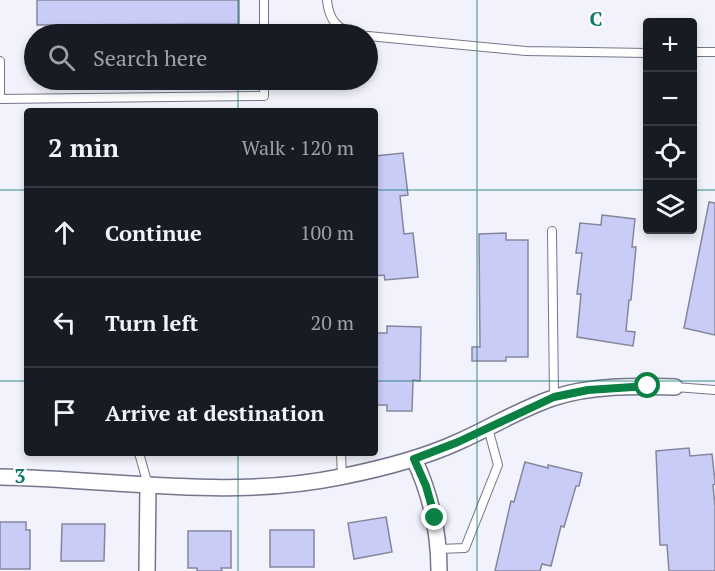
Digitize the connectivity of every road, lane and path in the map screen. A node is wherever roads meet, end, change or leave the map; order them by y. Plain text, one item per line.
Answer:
1 (264, 0) edge
2 (327, 0) edge
3 (264, 24) edge
4 (335, 24) edge
5 (378, 37) edge
6 (697, 52) edge
7 (715, 52) edge
8 (643, 53) edge
9 (0, 61) edge
10 (264, 90) edge
11 (552, 231) dead end
12 (675, 387) joint
13 (715, 390) edge
14 (554, 397) junction
15 (488, 428) junction
16 (140, 456) edge
17 (341, 456) edge
18 (414, 459) junction
19 (0, 477) edge
20 (342, 477) junction
21 (148, 485) junction
22 (439, 549) junction
23 (147, 571) edge
24 (440, 571) edge

1 - 3 lane
2 - 4 lane
5 - 8 lane
6 - 7 lane
9 - 10 lane
11 - 14 lane
12 - 13 lane
12 - 14 street
14 - 15 street
15 - 18 street
15 - 22 lane
16 - 21 lane
17 - 20 lane
18 - 20 street
18 - 22 street
19 - 21 street
20 - 21 street
21 - 23 street
22 - 24 street

